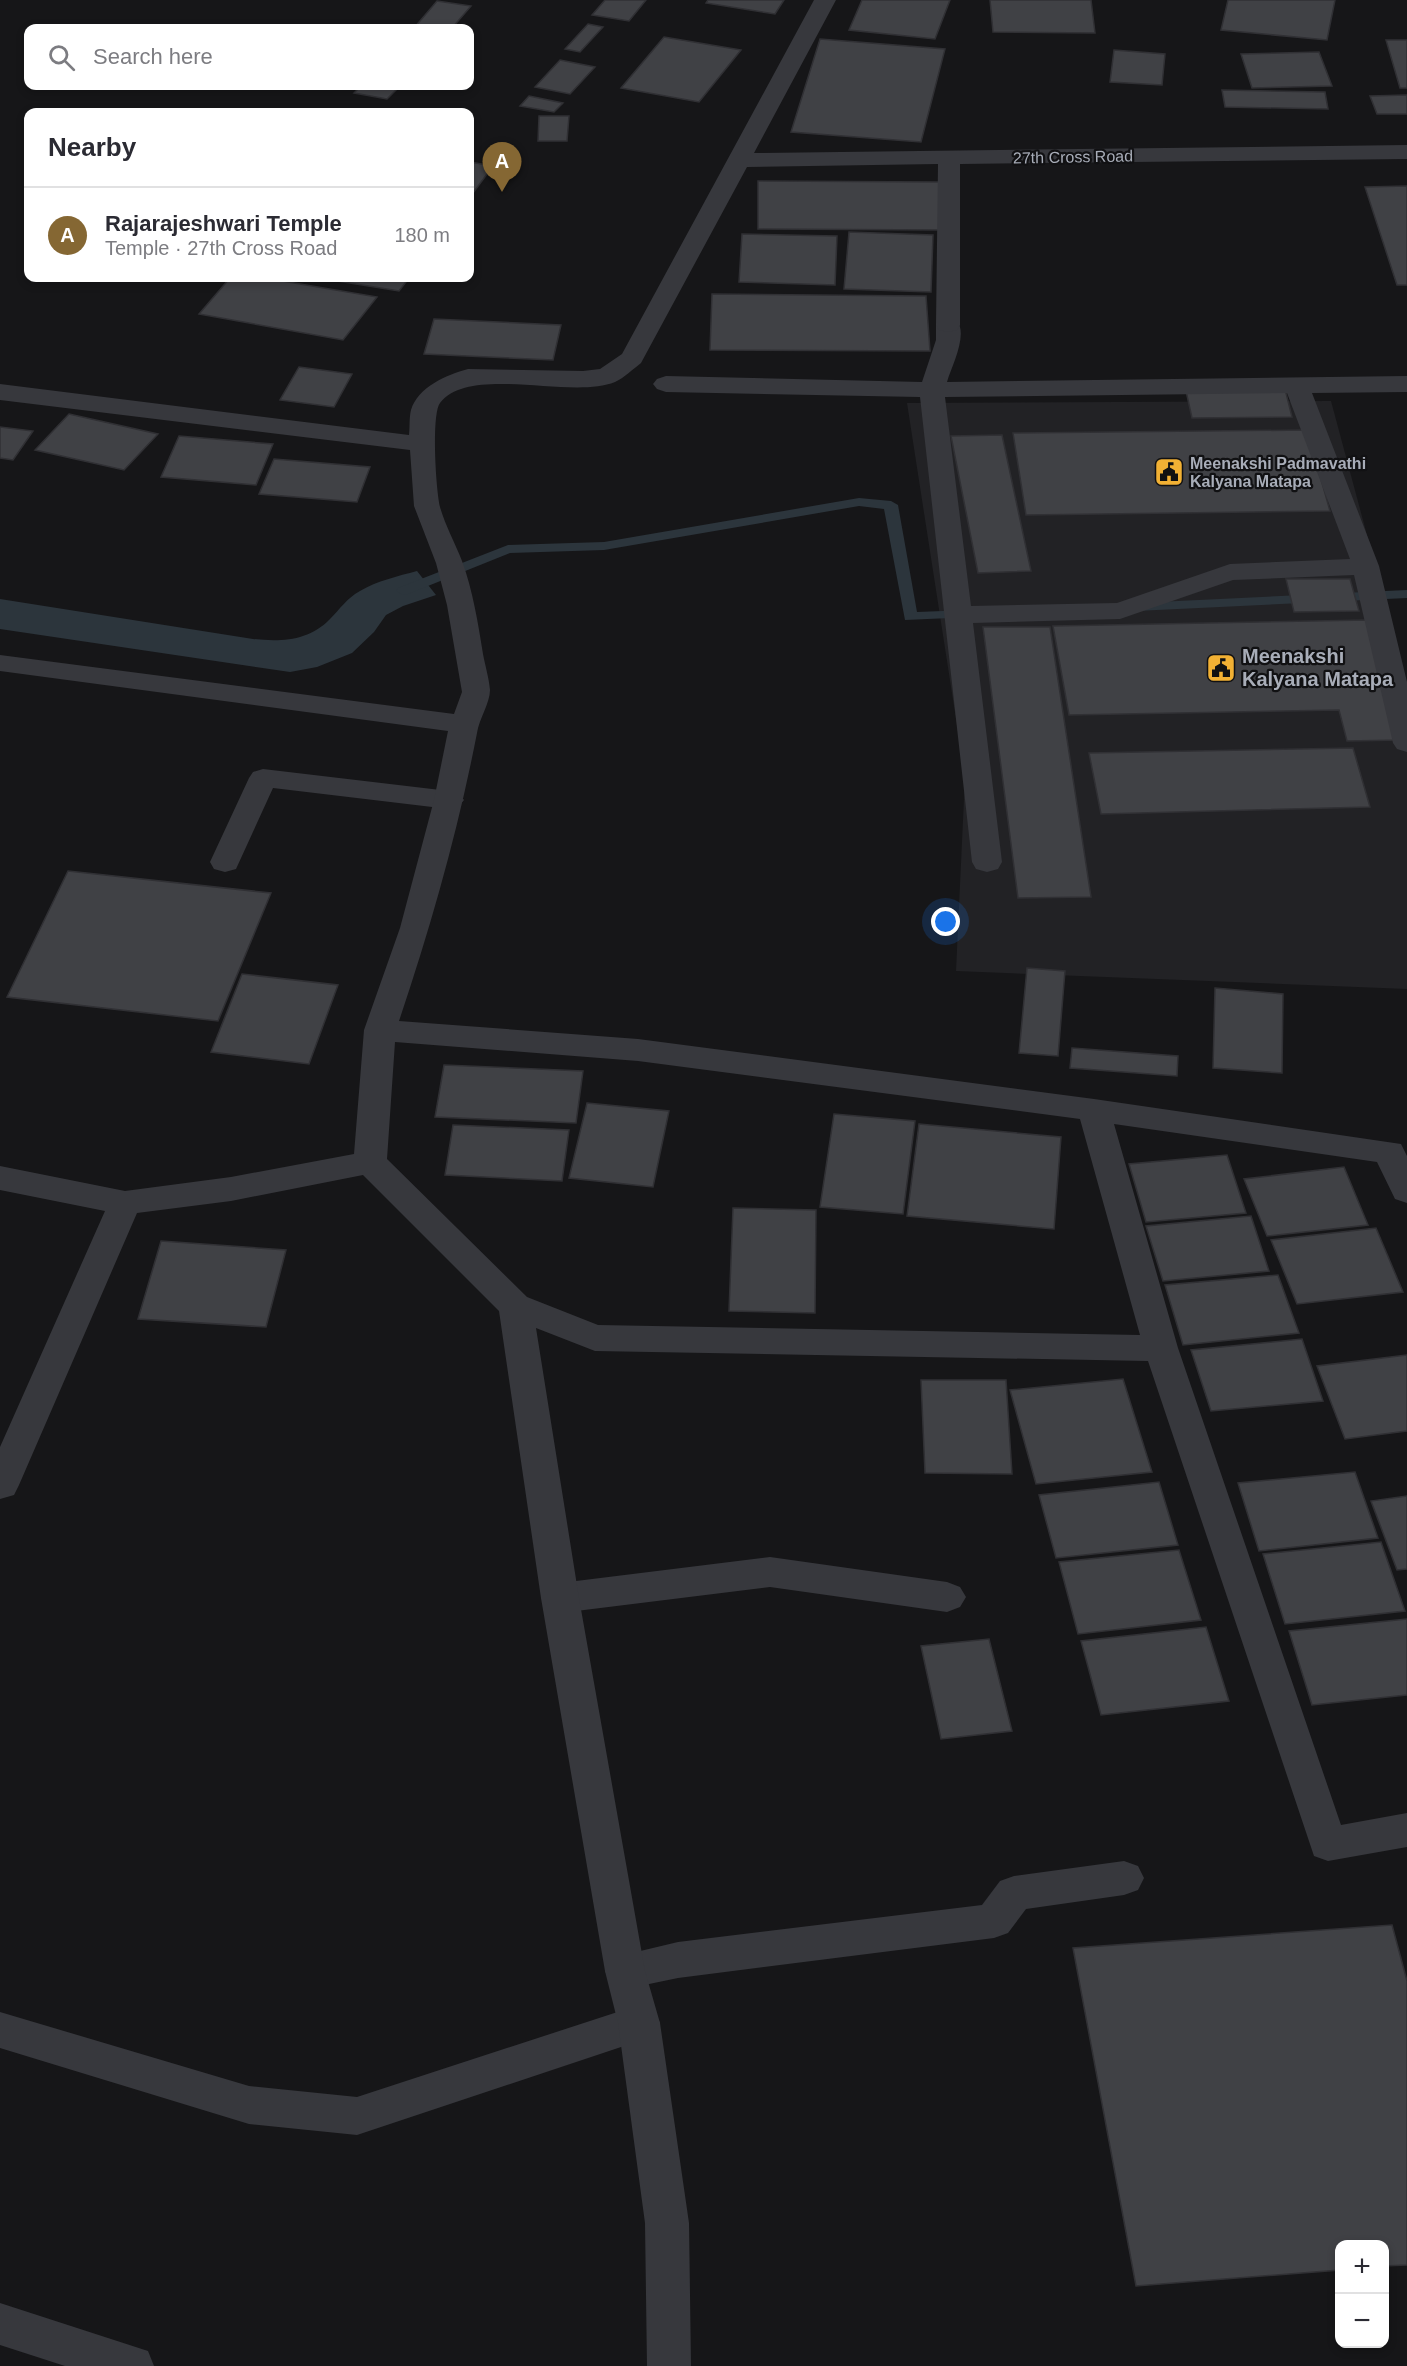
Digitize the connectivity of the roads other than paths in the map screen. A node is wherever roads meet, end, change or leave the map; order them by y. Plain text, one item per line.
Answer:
1 (825, 0) edge
2 (1407, 152) edge
3 (949, 159) junction
4 (739, 160) junction
5 (666, 384) dead end
6 (1407, 384) edge
7 (1297, 386) junction
8 (932, 390) junction
9 (0, 392) edge
10 (422, 444) junction
11 (1366, 566) junction
12 (957, 615) junction
13 (0, 663) edge
14 (464, 724) junction
15 (1407, 743) edge
16 (449, 800) junction
17 (225, 862) dead end
18 (987, 862) dead end
19 (380, 1030) junction
20 (1094, 1110) junction
21 (370, 1162) junction
22 (0, 1178) edge
23 (1407, 1191) edge
24 (125, 1203) junction
25 (515, 1306) junction
26 (1161, 1348) junction
27 (1, 1485) edge
28 (947, 1597) dead end
29 (560, 1598) junction
30 (1407, 1830) edge
31 (1124, 1878) dead end
32 (625, 1971) junction
33 (639, 2023) junction
34 (0, 2030) edge
35 (0, 2324) edge
36 (132, 2366) edge
37 (669, 2366) edge

1 - 4 street
2 - 3 street, 27th Cross Road
3 - 4 street, 27th Cross Road
3 - 8 street
4 - 10 street
5 - 8 street
6 - 7 street
7 - 8 street
7 - 11 street
8 - 12 street
9 - 10 street
10 - 14 street
11 - 12 street
11 - 15 street
12 - 18 street
13 - 14 street
14 - 16 street
16 - 17 street
16 - 19 street
19 - 20 street
19 - 21 street
20 - 23 street
20 - 26 street
21 - 24 street
21 - 25 street
22 - 24 street
24 - 27 street
25 - 26 street
25 - 29 street
26 - 30 street
28 - 29 street
29 - 32 street
31 - 32 street
32 - 33 street
33 - 34 street
33 - 37 street
35 - 36 street

